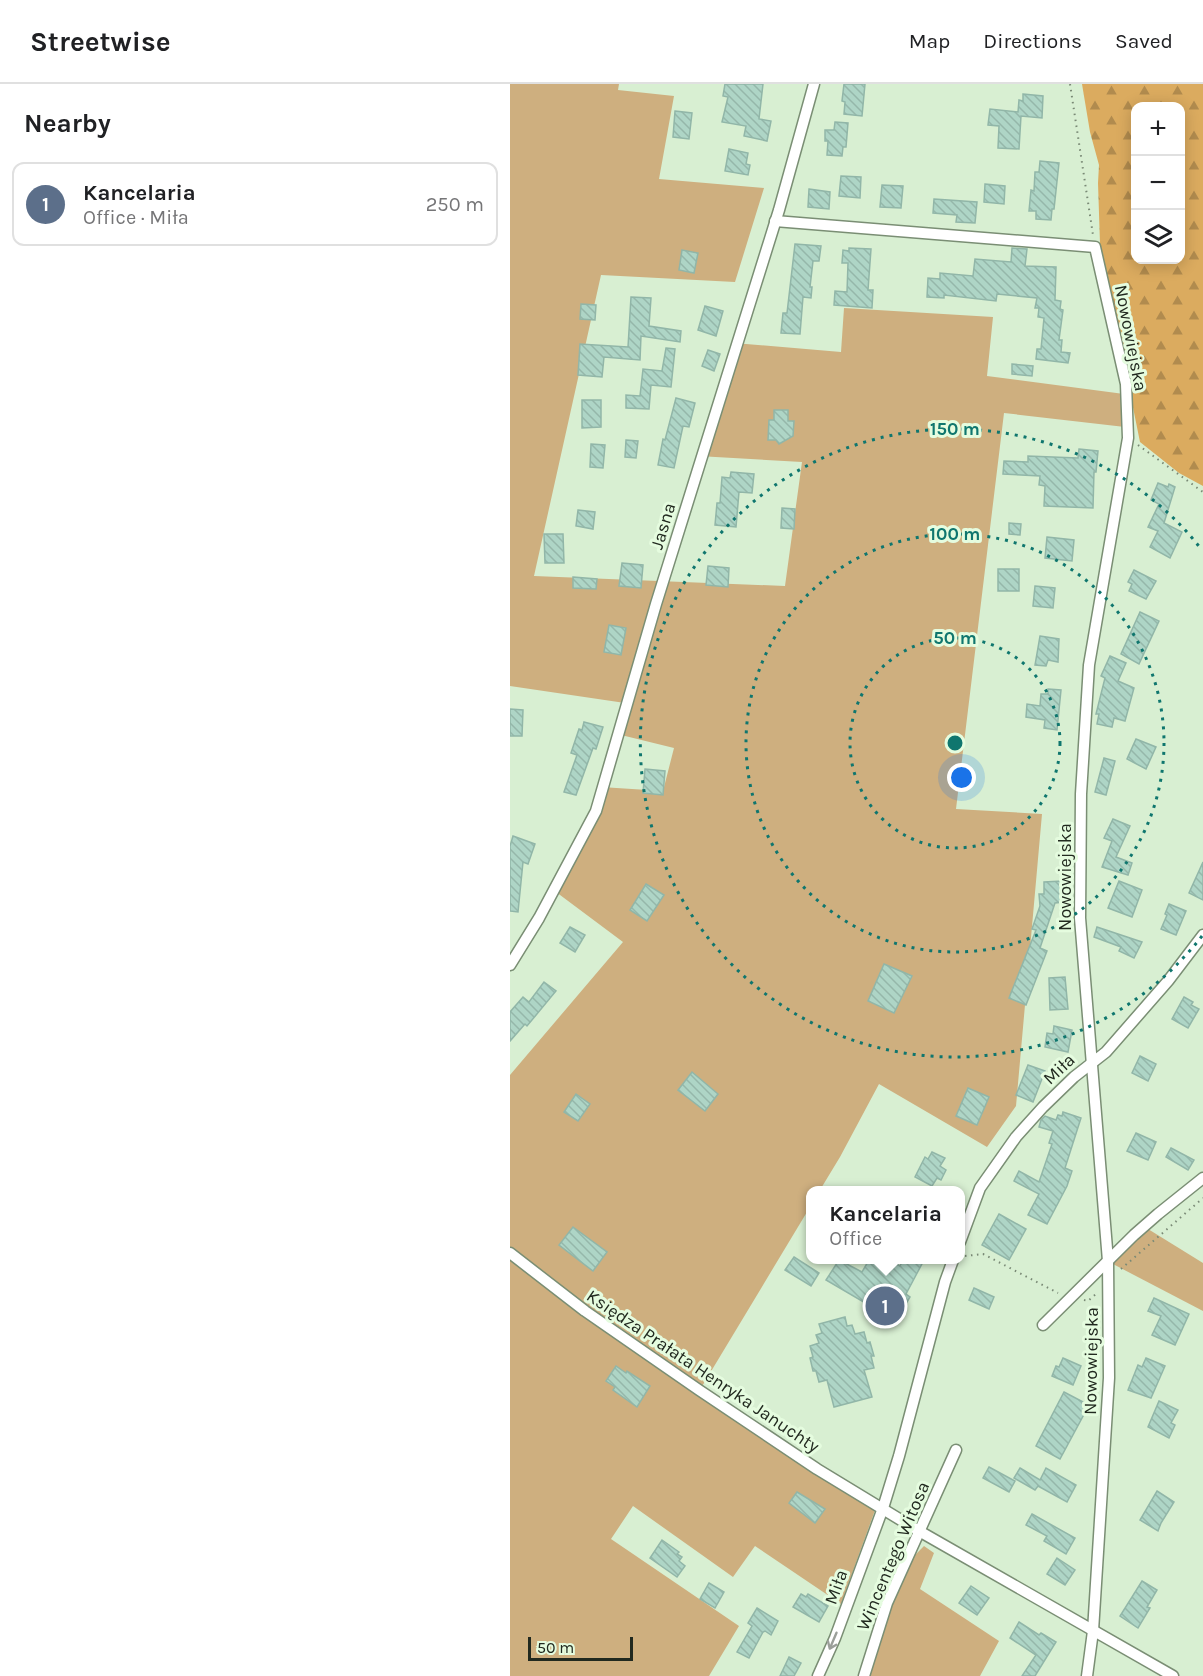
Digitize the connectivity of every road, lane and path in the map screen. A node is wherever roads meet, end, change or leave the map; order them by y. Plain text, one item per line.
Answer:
1 (814, 84) edge
2 (1070, 84) edge
3 (775, 221) junction
4 (1095, 247) junction
5 (1128, 438) junction
6 (1203, 492) edge
7 (1203, 935) edge
8 (510, 965) edge
9 (1092, 1061) junction
10 (1203, 1178) edge
11 (1203, 1198) edge
12 (965, 1228) edge
13 (510, 1253) edge
14 (965, 1256) edge
15 (1108, 1261) junction
16 (952, 1264) edge
17 (1108, 1281) junction
18 (1072, 1297) junction
19 (1043, 1325) dead end
20 (956, 1450) dead end
21 (883, 1508) junction
22 (920, 1531) junction
23 (1093, 1631) junction
24 (818, 1676) edge
25 (864, 1676) edge
26 (1087, 1676) edge
27 (1173, 1676) edge

1 - 3 street, Jasna
2 - 4 path
3 - 4 street
3 - 8 street, Jasna
4 - 5 street, Nowowiejska
5 - 6 path
5 - 9 street, Nowowiejska
7 - 9 street, Miła
9 - 12 street, Miła
9 - 15 street, Nowowiejska
10 - 15 street
11 - 17 path
13 - 21 street, Księdza Prałata Henryka Januchty
14 - 18 path
15 - 17 street, Nowowiejska
15 - 18 street
16 - 21 street, Miła
17 - 18 path
17 - 23 street, Nowowiejska
18 - 19 street
20 - 22 street, Wincentego Witosa
21 - 22 street
21 -> 24 street, Miła
22 - 23 street
22 - 25 street, Wincentego Witosa
23 - 26 street, Nowowiejska
23 - 27 street

